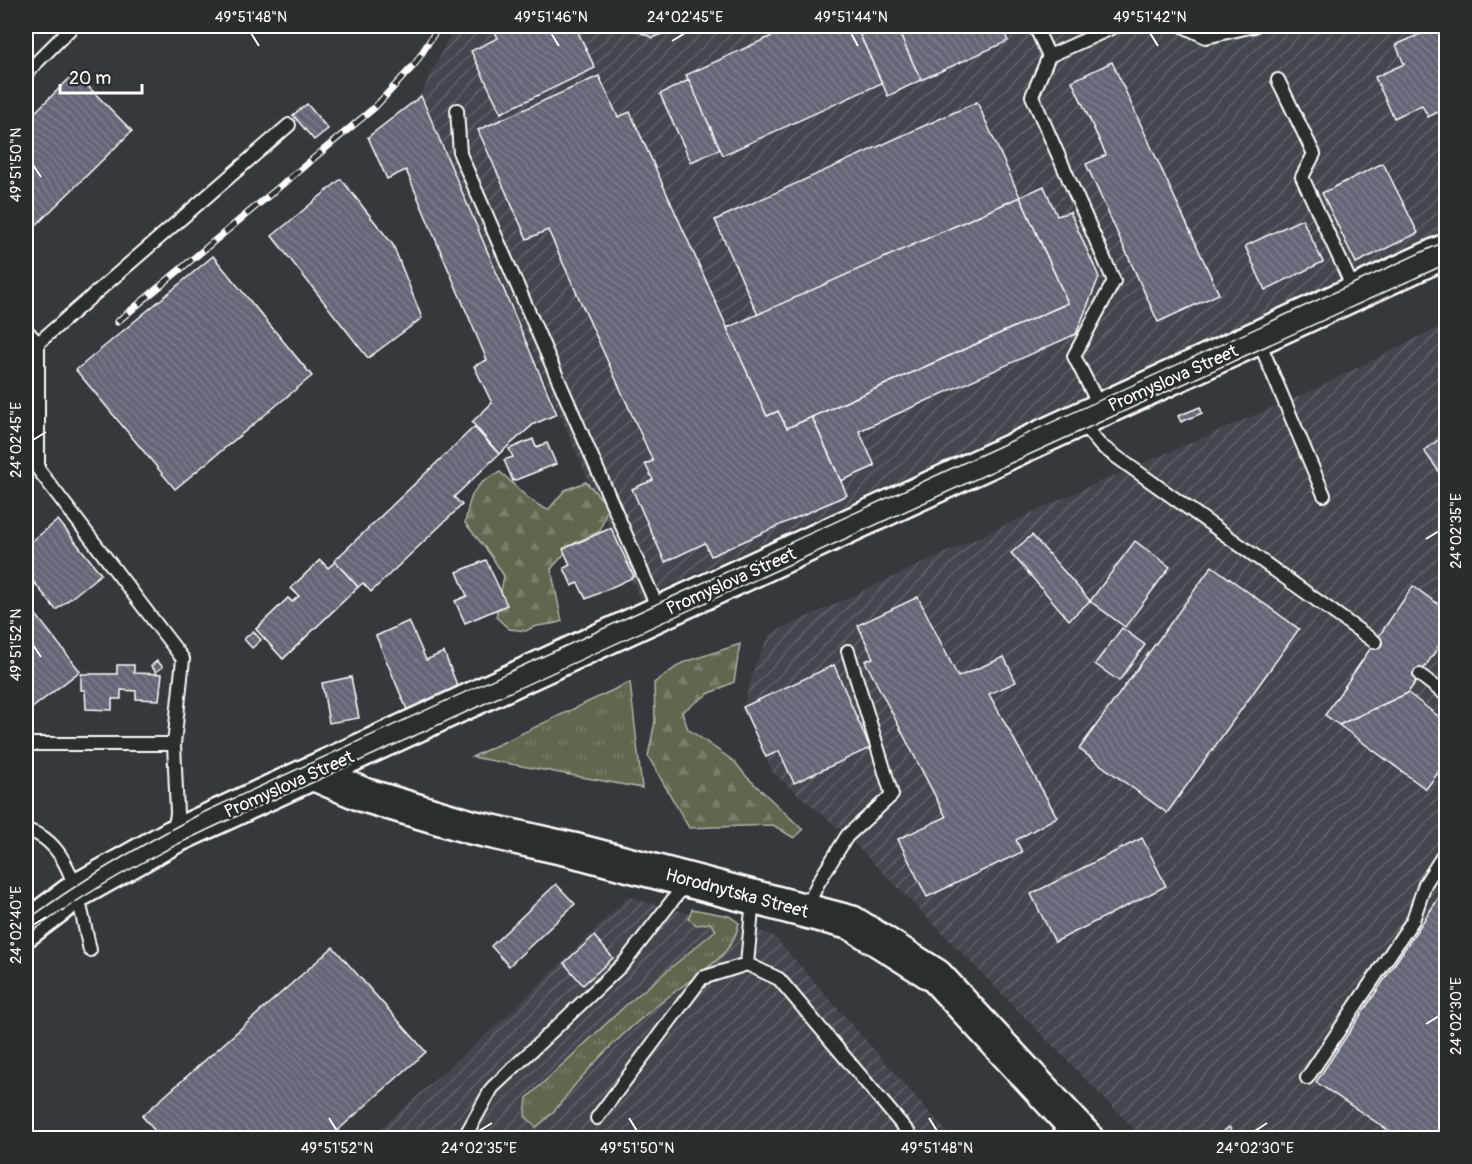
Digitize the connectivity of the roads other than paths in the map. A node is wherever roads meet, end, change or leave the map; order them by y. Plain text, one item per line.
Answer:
1 (1035, 26) edge
2 (1116, 26) edge
3 (1183, 26) edge
4 (1254, 26) edge
5 (70, 29) dead end
6 (1049, 56) junction
7 (26, 73) edge
8 (1278, 80) dead end
9 (457, 110) dead end
10 (289, 125) dead end
11 (1446, 251) edge
12 (1356, 294) junction
13 (26, 330) edge
14 (1258, 339) junction
15 (38, 343) junction
16 (1091, 415) junction
17 (1324, 495) dead end
18 (659, 613) junction
19 (1375, 642) dead end
20 (848, 651) dead end
21 (1420, 675) dead end
22 (1446, 696) edge
23 (26, 744) edge
24 (174, 744) junction
25 (315, 774) junction
26 (26, 830) edge
27 (173, 837) junction
28 (1446, 851) edge
29 (688, 880) junction
30 (75, 892) junction
31 (753, 897) junction
32 (806, 911) junction
33 (26, 929) edge
34 (90, 950) dead end
35 (747, 964) junction
36 (1306, 1078) dead end
37 (597, 1118) dead end
38 (464, 1138) edge
39 (913, 1138) edge
40 (1086, 1138) edge

1 - 6 lane
2 - 6 lane
3 - 4 lane
5 - 7 lane
6 - 16 lane
8 - 12 lane
9 - 18 lane
10 - 15 lane
11 - 12 main road, Promyslova Street
12 - 14 main road, Promyslova Street
13 - 15 lane
14 - 16 main road, Promyslova Street
14 - 17 lane
15 - 24 lane
16 - 18 main road, Promyslova Street
16 - 19 lane
18 - 25 main road, Promyslova Street
20 - 32 lane
21 - 22 lane
23 - 24 lane
24 - 27 lane
25 - 27 main road, Promyslova Street
25 - 29 main road, Horodnytska Street
26 - 30 lane
27 - 30 main road, Promyslova Street
28 - 36 lane
29 - 31 main road, Horodnytska Street
29 - 38 lane
30 - 33 main road, Promyslova Street
30 - 34 lane
31 - 32 main road, Horodnytska Street
31 - 35 lane
32 - 40 main road, Horodnytska Street
35 - 37 lane
35 - 39 lane

